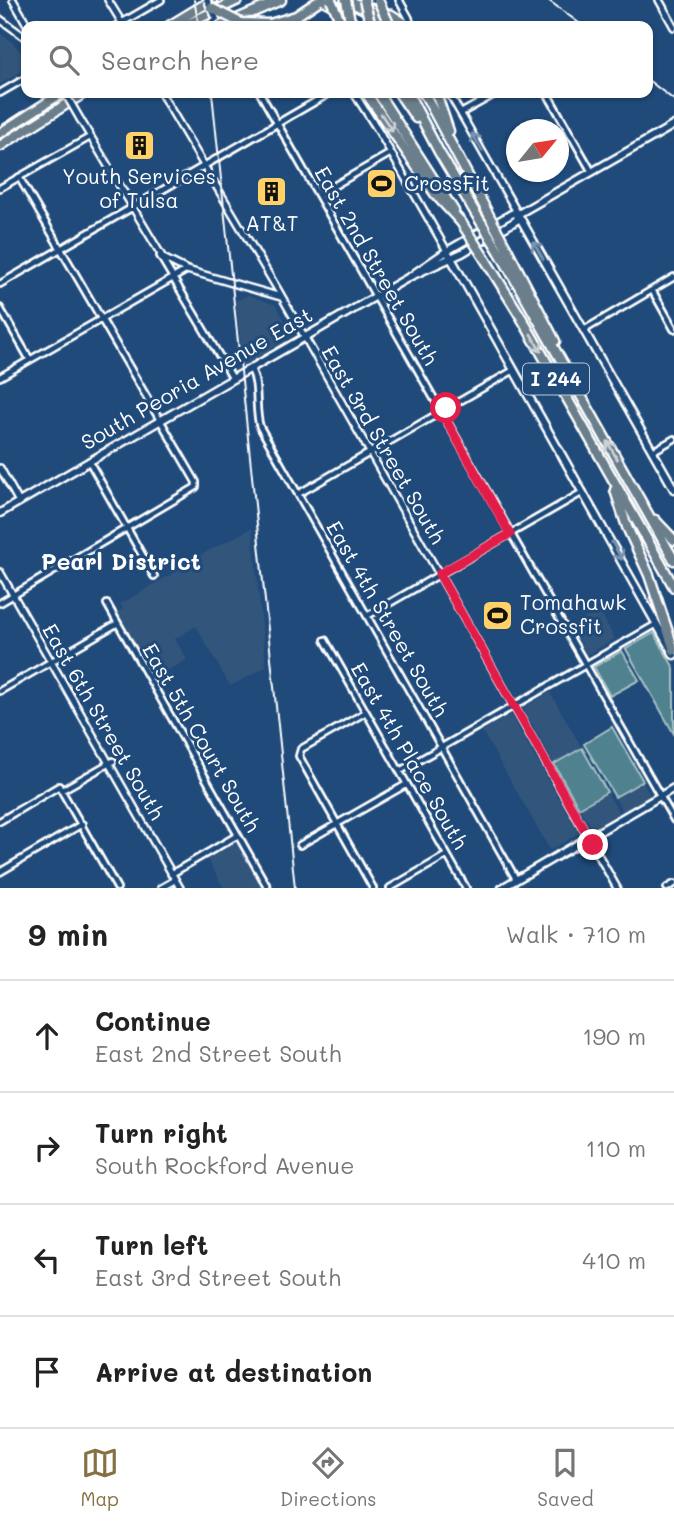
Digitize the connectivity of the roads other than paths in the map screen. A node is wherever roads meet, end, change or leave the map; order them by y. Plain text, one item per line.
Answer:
1 (13, 0) edge
2 (108, 0) edge
3 (161, 0) edge
4 (238, 0) edge
5 (281, 0) edge
6 (322, 0) edge
7 (331, 0) edge
8 (346, 0) edge
9 (378, 0) edge
10 (399, 0) edge
11 (659, 0) edge
12 (360, 2) edge
13 (210, 3) edge
14 (0, 19) edge
15 (25, 21) edge
16 (118, 21) edge
17 (127, 21) edge
18 (178, 21) edge
19 (194, 21) edge
20 (219, 21) edge
21 (233, 21) edge
22 (239, 21) edge
23 (280, 21) edge
24 (345, 21) edge
25 (345, 21) edge
26 (348, 21) edge
27 (369, 21) edge
28 (388, 21) edge
29 (391, 21) edge
30 (403, 21) edge
31 (410, 21) edge
32 (674, 27) edge
33 (21, 34) edge
34 (21, 81) edge
35 (0, 93) edge
36 (56, 98) edge
37 (67, 98) edge
38 (76, 98) edge
39 (165, 98) edge
40 (263, 98) edge
41 (321, 98) edge
42 (357, 98) edge
43 (369, 98) edge
44 (381, 98) edge
45 (402, 98) edge
46 (411, 98) edge
47 (427, 98) edge
48 (438, 98) edge
49 (452, 98) edge
50 (488, 98) edge
51 (550, 98) edge
52 (461, 113) junction
53 (277, 124) junction
54 (674, 125) edge
55 (0, 133) edge
56 (90, 137) junction
57 (0, 146) edge
58 (439, 152) junction
59 (391, 153) junction
60 (458, 158) junction
61 (203, 166) junction
62 (592, 172) junction
63 (19, 177) junction
64 (0, 188) edge
65 (318, 195) junction
66 (132, 208) junction
67 (518, 214) junction
68 (461, 222) junction
69 (155, 247) junction
70 (61, 248) junction
71 (502, 249) junction
72 (449, 254) junction
73 (187, 270) junction
74 (674, 277) edge
75 (173, 278) junction
76 (0, 284) edge
77 (652, 290) junction
78 (376, 297) junction
79 (281, 298) junction
80 (0, 307) edge
81 (102, 319) junction
82 (674, 329) edge
83 (584, 330) junction
84 (304, 338) junction
85 (30, 360) junction
86 (251, 369) junction
87 (514, 369) junction
88 (0, 377) edge
89 (233, 379) junction
90 (441, 411) junction
91 (160, 420) junction
92 (674, 439) edge
93 (653, 451) junction
94 (370, 453) junction
95 (89, 461) junction
96 (0, 468) edge
97 (610, 474) junction
98 (674, 489) edge
99 (584, 491) junction
100 (298, 494) junction
101 (19, 502) junction
102 (646, 510) junction
103 (0, 513) edge
104 (127, 528) junction
105 (510, 534) junction
106 (674, 540) edge
107 (674, 560) edge
108 (0, 572) edge
109 (439, 574) junction
110 (154, 576) dead end
111 (674, 587) edge
112 (13, 595) junction
113 (0, 603) edge
114 (107, 604) dead end
115 (367, 616) junction
116 (118, 623) junction
117 (657, 624) junction
118 (325, 640) dead end
119 (674, 652) edge
120 (51, 662) junction
121 (585, 665) junction
122 (0, 691) edge
123 (513, 706) junction
124 (366, 712) junction
125 (442, 747) junction
126 (111, 762) junction
127 (400, 771) junction
128 (407, 784) junction
129 (61, 788) junction
130 (674, 788) edge
131 (661, 796) junction
132 (674, 820) edge
133 (0, 821) edge
134 (82, 824) junction
135 (337, 824) junction
136 (239, 835) junction
137 (588, 838) junction
138 (300, 845) dead end
139 (447, 855) junction
140 (0, 872) edge
141 (173, 877) junction
142 (516, 879) junction
143 (674, 884) edge
144 (117, 888) edge
145 (161, 888) edge
146 (180, 888) edge
147 (268, 888) edge
148 (373, 888) edge
149 (390, 888) edge
150 (466, 888) edge
151 (502, 888) edge
152 (617, 888) edge
153 (667, 888) edge

1 - 15 street
2 - 16 street
3 - 17 street
4 - 19 highway
5 - 21 highway
6 - 23 highway, bridge
6 - 24 highway, bridge
7 - 25 highway, bridge
8 - 12 main road
8 - 26 highway, bridge
9 - 12 main road
9 - 28 highway, bridge
10 - 31 street
11 - 32 street
12 - 27 highway, bridge
12 - 29 highway
12 - 30 main road
13 - 18 highway
13 - 20 street, bridge
13 - 22 highway, bridge
14 - 33 street
34 - 35 street
36 - 55 highway
37 - 56 street, bridge
38 - 57 highway
39 - 61 street, East 3rd Street South
40 - 53 street, East 2nd Street South
41 - 53 street
42 - 59 street
43 -> 68 highway
44 - 68 highway, I 244
45 - 58 highway
46 - 58 highway
47 - 60 highway
48 - 60 highway
49 - 52 street
50 - 52 street
51 - 62 street
67 -> 52 street
53 - 61 street
53 - 65 street, East 2nd Street South
54 - 62 main road, South Peoria Avenue East
56 - 63 street
56 - 66 street
58 - 71 highway, bridge
59 - 65 street
59 - 72 street
60 - 71 highway, bridge
61 - 66 street
61 - 79 street, East 3rd Street South
62 - 67 main road, South Peoria Avenue East
63 - 64 street
63 - 70 street
65 - 78 street, East 2nd Street South
66 - 69 street
66 - 70 street
67 - 72 main road, South Peoria Avenue East
83 -> 67 main road
68 -> 97 highway, I 244, bridge
69 - 73 street
69 - 75 street
70 - 76 street
70 - 81 street
102 -> 71 highway, I 244
72 - 78 main road, South Peoria Avenue East
72 - 87 main road
73 - 75 street
73 - 79 street
74 - 77 street
75 - 81 street
75 - 89 street
77 - 82 street
77 - 83 street
78 - 84 main road, South Peoria Avenue East
78 - 90 street, East 2nd Street South
79 - 84 street, East 3rd Street South
80 - 85 street
81 - 85 street
81 - 91 street
83 - 93 main road
84 - 86 main road, South Peoria Avenue East
84 - 94 street, East 3rd Street South
85 - 88 street
86 - 89 main road, South Peoria Avenue East
86 - 100 street, East 4th Street South
87 - 90 street
87 - 99 main road
89 - 91 main road, South Peoria Avenue East
90 - 94 street
90 - 105 street, East 2nd Street South
91 - 95 main road, South Peoria Avenue East
91 - 104 street
92 - 93 street
93 - 98 main road
94 - 100 street
94 - 109 street, East 3rd Street South
95 - 101 main road, South Peoria Avenue East
95 - 104 street
96 - 101 street
97 - 111 highway, I 244
97 - 119 highway
99 - 105 street
99 -> 117 main road
100 - 115 street, East 4th Street South
101 - 103 main road, South Peoria Avenue East
102 - 106 highway
102 - 107 highway, I 244
104 - 110 street
104 - 112 street
105 - 109 street
105 - 121 street, East 2nd Street South
108 - 112 street, East 6th Street South
109 - 115 street
109 - 123 street, East 3rd Street South
112 - 113 street
112 - 120 street, East 6th Street South
114 - 116 street, East 5th Court South
115 - 125 street, East 4th Street South
116 - 120 street
116 - 136 street, East 5th Court South
117 - 119 main road
117 - 121 street
118 - 124 street, East 4th Place South
120 - 122 street
120 - 126 street, East 6th Street South
121 - 123 street
121 - 131 street, East 2nd Street South
123 - 125 street
123 - 137 street, East 3rd Street South
124 - 127 street, East 4th Place South
124 - 135 street
125 - 127 street
125 - 142 street, East 4th Street South
126 - 129 street
126 - 141 street, East 6th Street South
127 - 128 street, East 4th Place South
128 - 135 street
128 - 139 street, East 4th Place South
129 - 133 street
129 - 134 street
130 - 131 main road
131 - 132 street, East 2nd Street South
131 - 137 main road
134 - 140 street
134 - 144 street
135 - 138 street
135 - 148 street
136 - 141 street
136 - 147 street, East 5th Court South
137 - 142 main road
137 - 152 street, East 3rd Street South
139 - 149 street
139 - 150 street, East 4th Place South
141 - 145 street
141 - 146 street, East 6th Street South
142 - 151 main road
143 - 153 street

